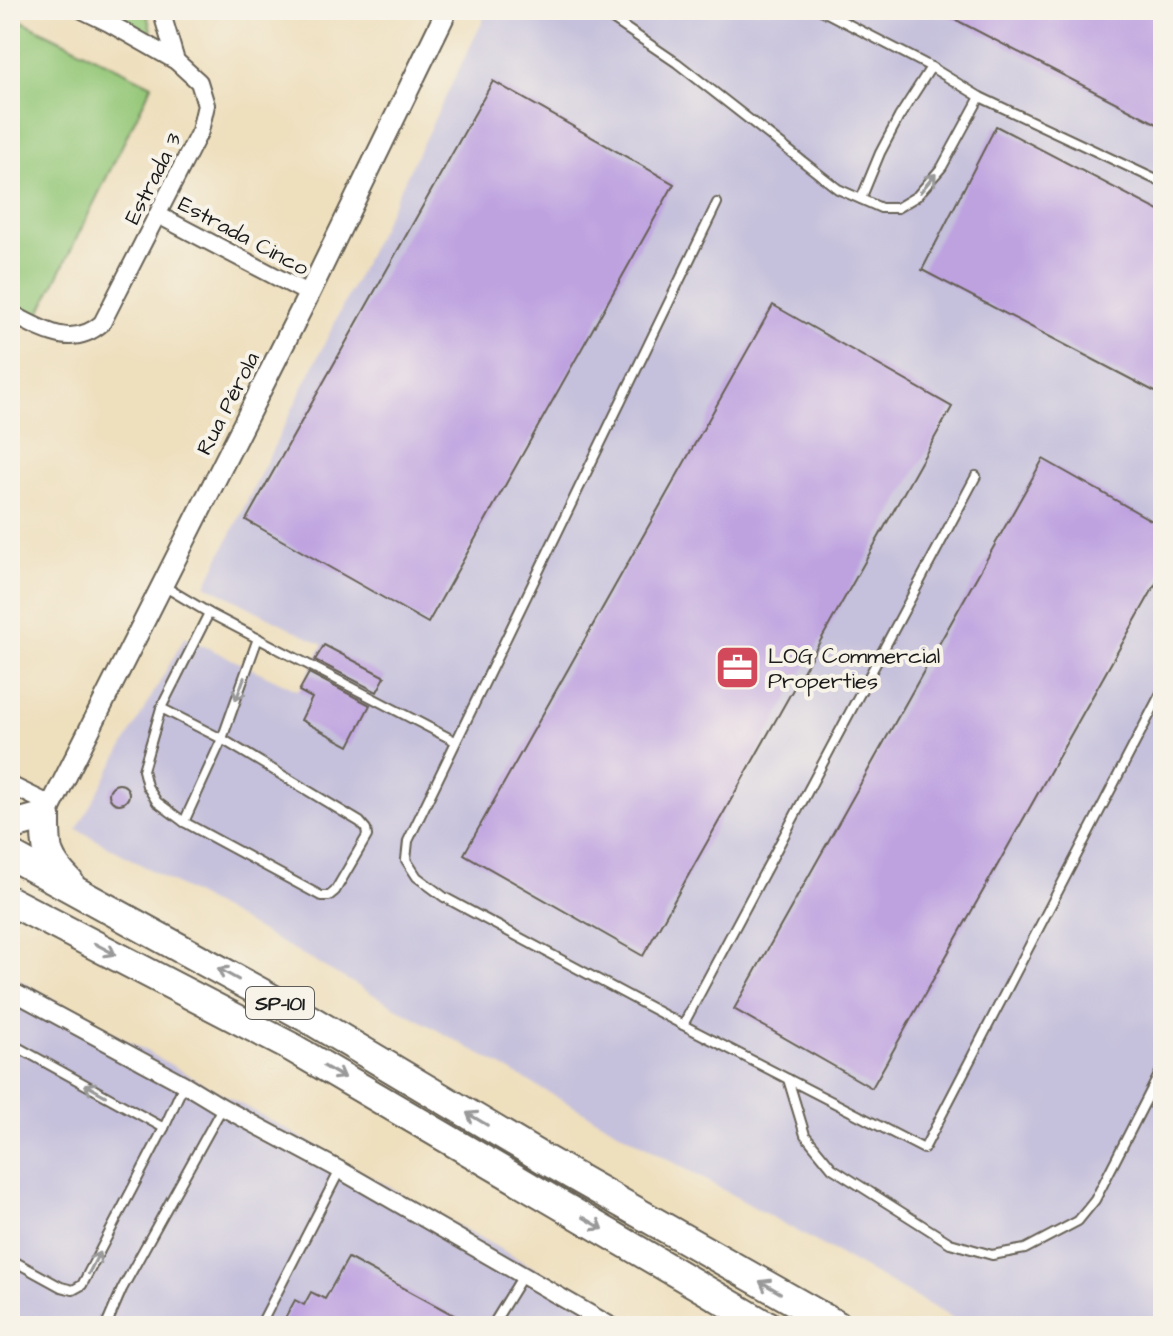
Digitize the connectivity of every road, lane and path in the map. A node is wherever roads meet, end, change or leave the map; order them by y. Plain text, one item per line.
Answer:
1 (82, 10) edge
2 (161, 10) edge
3 (447, 10) edge
4 (599, 10) edge
5 (821, 10) edge
6 (176, 61) junction
7 (931, 67) junction
8 (980, 97) junction
9 (1163, 183) edge
10 (861, 199) junction
11 (717, 203) dead end
12 (158, 215) junction
13 (309, 294) junction
14 (16, 316) edge
15 (10, 333) edge
16 (976, 476) dead end
17 (162, 585) junction
18 (209, 613) junction
19 (258, 638) junction
20 (1163, 689) edge
21 (161, 708) junction
22 (222, 739) junction
23 (455, 741) junction
24 (10, 785) edge
25 (49, 811) junction
26 (184, 822) junction
27 (10, 826) edge
28 (10, 855) edge
29 (92, 899) junction
30 (10, 904) edge
31 (10, 990) edge
32 (683, 1025) junction
33 (10, 1043) edge
34 (1163, 1067) edge
35 (788, 1079) junction
36 (184, 1084) junction
37 (222, 1107) junction
38 (164, 1128) junction
39 (340, 1170) junction
40 (10, 1259) edge
41 (522, 1277) junction
42 (10, 1313) edge
43 (33, 1326) edge
44 (106, 1326) edge
45 (260, 1326) edge
46 (492, 1326) edge
47 (611, 1326) edge
48 (766, 1326) edge
49 (838, 1326) edge

1 - 6 street, Estrada 3
2 - 6 street
3 - 13 street, Rua Pérola
4 - 10 lane
5 - 7 lane
6 - 12 street, Estrada 3
7 - 8 lane
7 - 10 lane
8 - 9 lane
10 -> 8 lane
11 - 23 lane
12 - 13 street, Estrada Cinco
12 - 14 street, Estrada 3
13 - 17 street, Rua Pérola
14 - 15 street
16 - 32 lane
17 - 18 lane
17 - 25 street, Rua Pérola
18 - 19 lane
18 - 21 lane
19 -> 22 lane
19 - 23 lane
20 - 35 lane
21 - 22 lane
21 - 26 lane
22 - 26 lane
22 - 26 lane
23 - 32 lane
24 - 25 street
25 - 27 highway
25 - 29 highway
28 - 29 highway, SP-101
49 -> 29 highway, SP-101
30 -> 48 highway, SP-101
31 - 36 street
32 - 35 lane
38 -> 33 lane
34 - 35 lane
36 - 37 street
36 - 38 lane
37 - 39 street
37 - 44 lane
40 -> 38 lane
39 - 41 street
39 - 45 lane
41 - 46 lane
41 - 47 street
42 - 43 path

